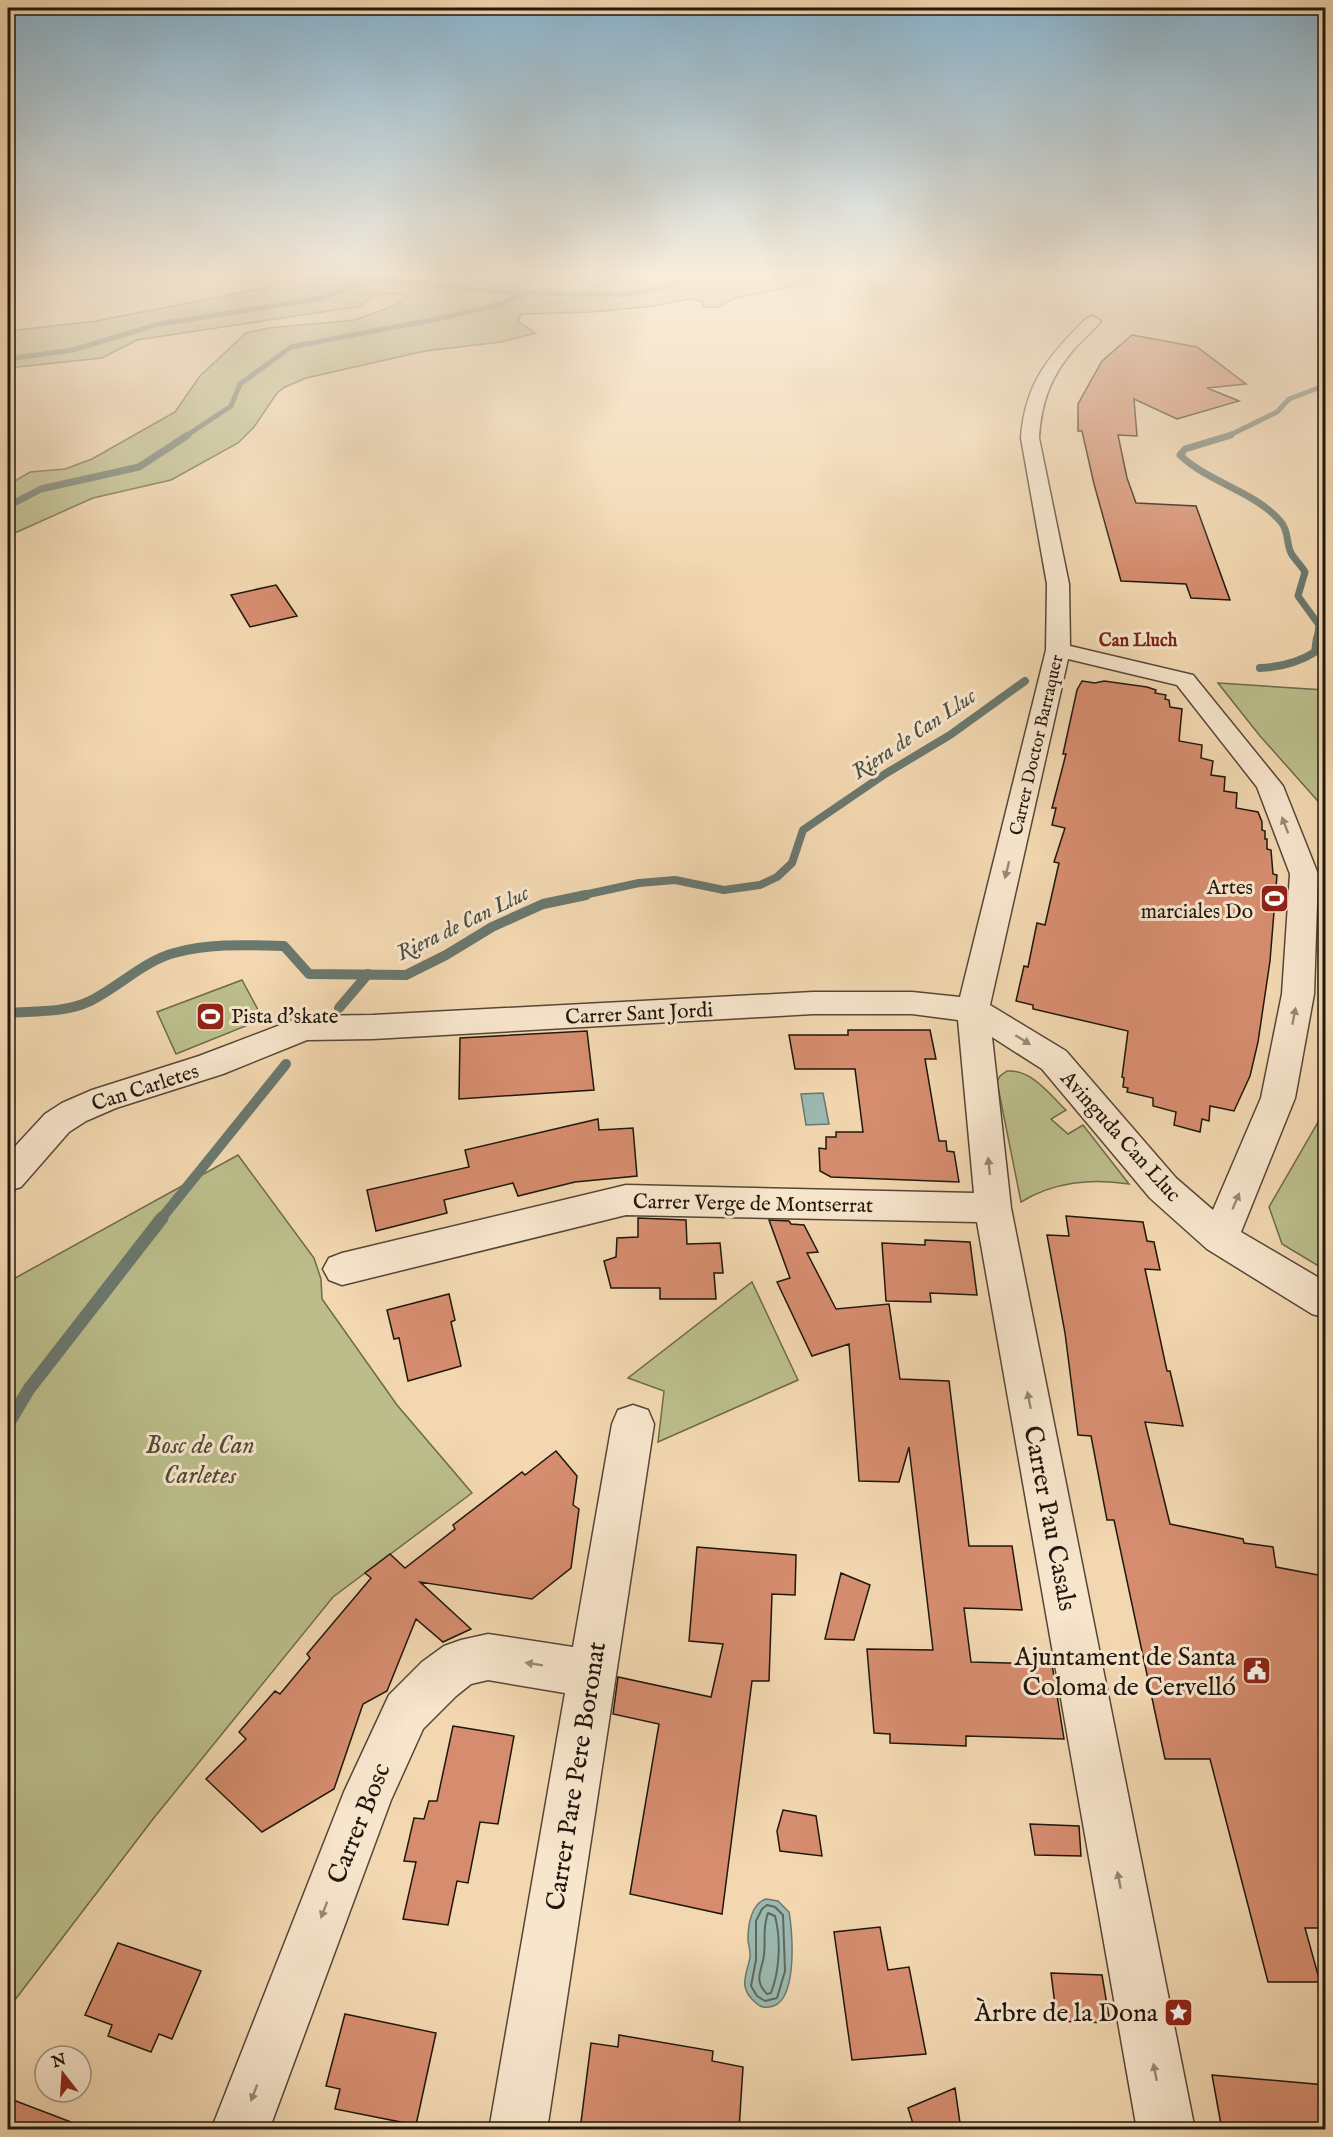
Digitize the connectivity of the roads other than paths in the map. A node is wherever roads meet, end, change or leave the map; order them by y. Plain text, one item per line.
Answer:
1 (1045, 374) edge
2 (1058, 650) junction
3 (973, 1010) junction
4 (304, 1028) joint
5 (8, 1177) edge
6 (993, 1208) junction
7 (1220, 1238) junction
8 (342, 1269) dead end
9 (1326, 1302) edge
10 (633, 1424) dead end
11 (592, 1674) junction
12 (240, 2130) edge
13 (518, 2130) edge
14 (1166, 2130) edge

1 - 2 street, Carrer Doctor Barraquer
2 -> 3 street, Carrer Doctor Barraquer
7 -> 2 street
3 - 4 street, Carrer Sant Jordi
6 -> 3 street, Carrer Pau Casals
3 -> 7 street, Avinguda Can Lluc
4 - 5 street, Can Carletes
6 - 8 street, Carrer Verge de Montserrat
14 -> 6 street, Carrer Pau Casals
7 - 9 street, Avinguda Can Lluc
10 - 11 street, Carrer Pare Pere Boronat
11 -> 12 street, Carrer Bosc
11 - 13 street, Carrer Pare Pere Boronat

